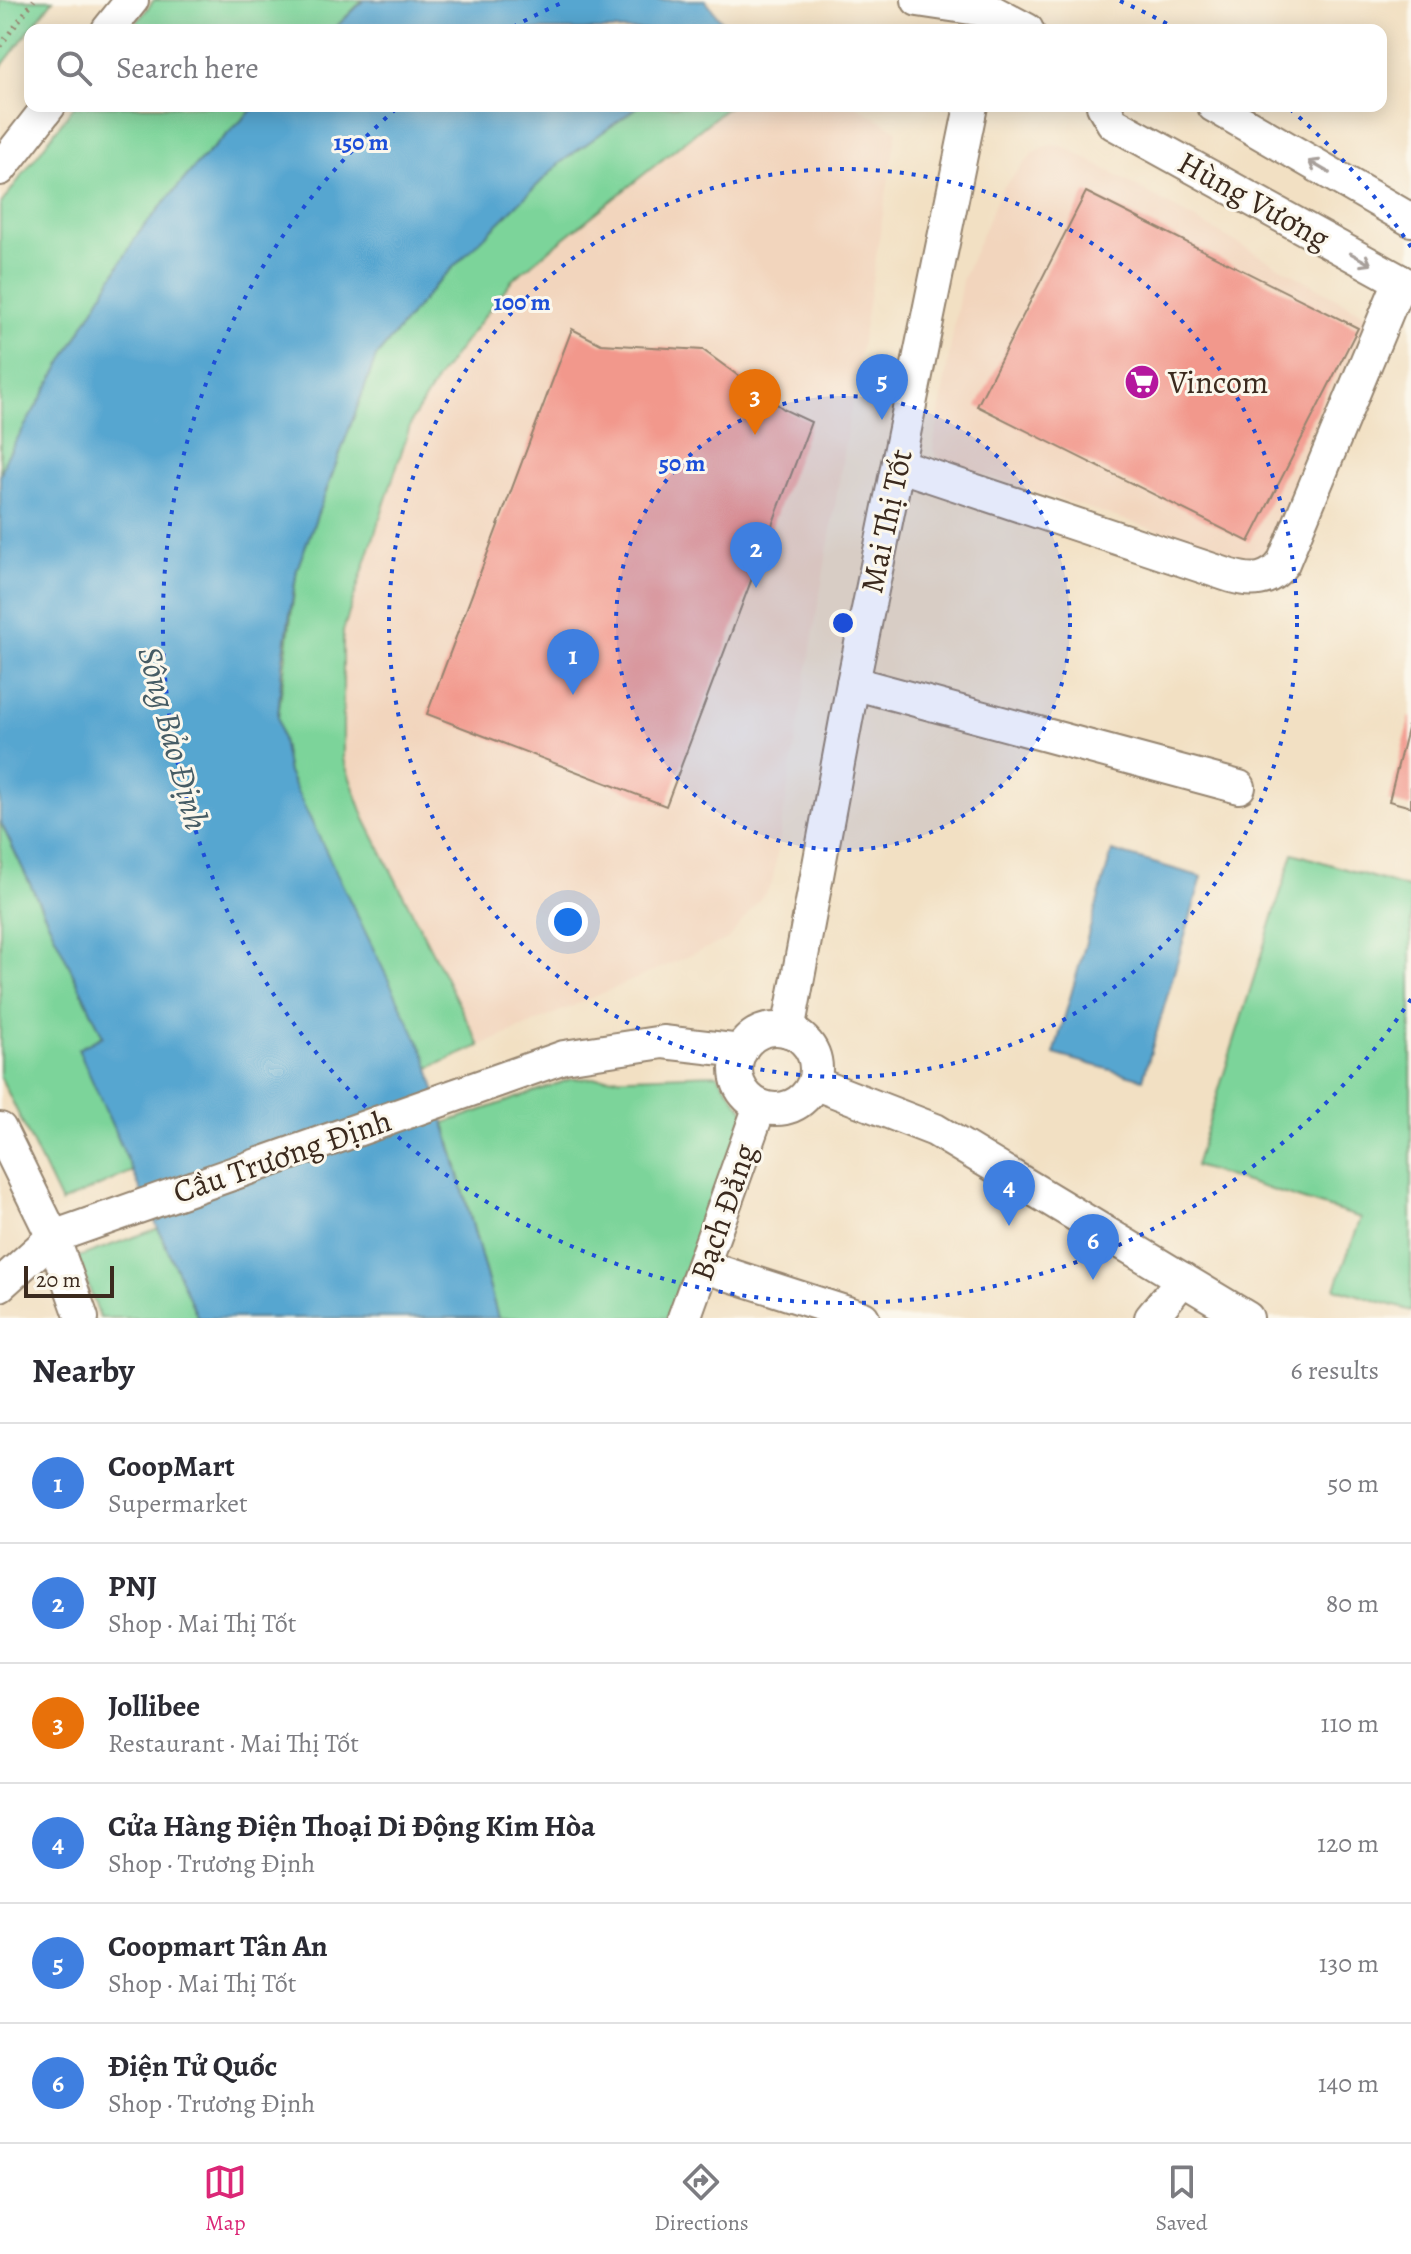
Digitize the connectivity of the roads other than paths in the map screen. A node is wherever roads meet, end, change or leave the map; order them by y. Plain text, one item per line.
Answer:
1 (132, 0) edge
2 (918, 0) edge
3 (988, 10) edge
4 (113, 24) edge
5 (1015, 24) edge
6 (44, 112) edge
7 (970, 112) edge
8 (1107, 112) edge
9 (1224, 112) edge
10 (0, 169) edge
11 (1411, 220) edge
12 (1406, 284) edge
13 (898, 465) junction
14 (853, 683) junction
15 (1239, 787) dead end
16 (788, 1031) junction
17 (741, 1051) junction
18 (814, 1083) junction
19 (760, 1106) junction
20 (0, 1129) edge
21 (53, 1237) junction
22 (705, 1267) junction
23 (1183, 1279) junction
24 (0, 1285) edge
25 (82, 1318) edge
26 (684, 1318) edge
27 (863, 1318) edge
28 (1151, 1318) edge
29 (1247, 1318) edge

1 - 4 street
2 - 3 street
3 - 5 street
6 - 10 street
7 - 13 street, Mai Thị Tốt
8 -> 12 street, Hùng Vương
11 -> 9 street, Hùng Vương
12 - 13 street
13 - 14 street, Mai Thị Tốt
14 - 15 street
14 - 16 street, Mai Thị Tốt
16 - 17 street
16 - 18 street
17 - 19 street
17 - 21 street, Cầu Trương Định
18 - 19 street
18 - 23 street
19 - 22 street, Bạch Đằng
20 - 21 street
21 - 24 street
21 - 25 street
22 - 26 street, Bạch Đằng
22 - 27 street
23 - 28 street
23 - 29 street

